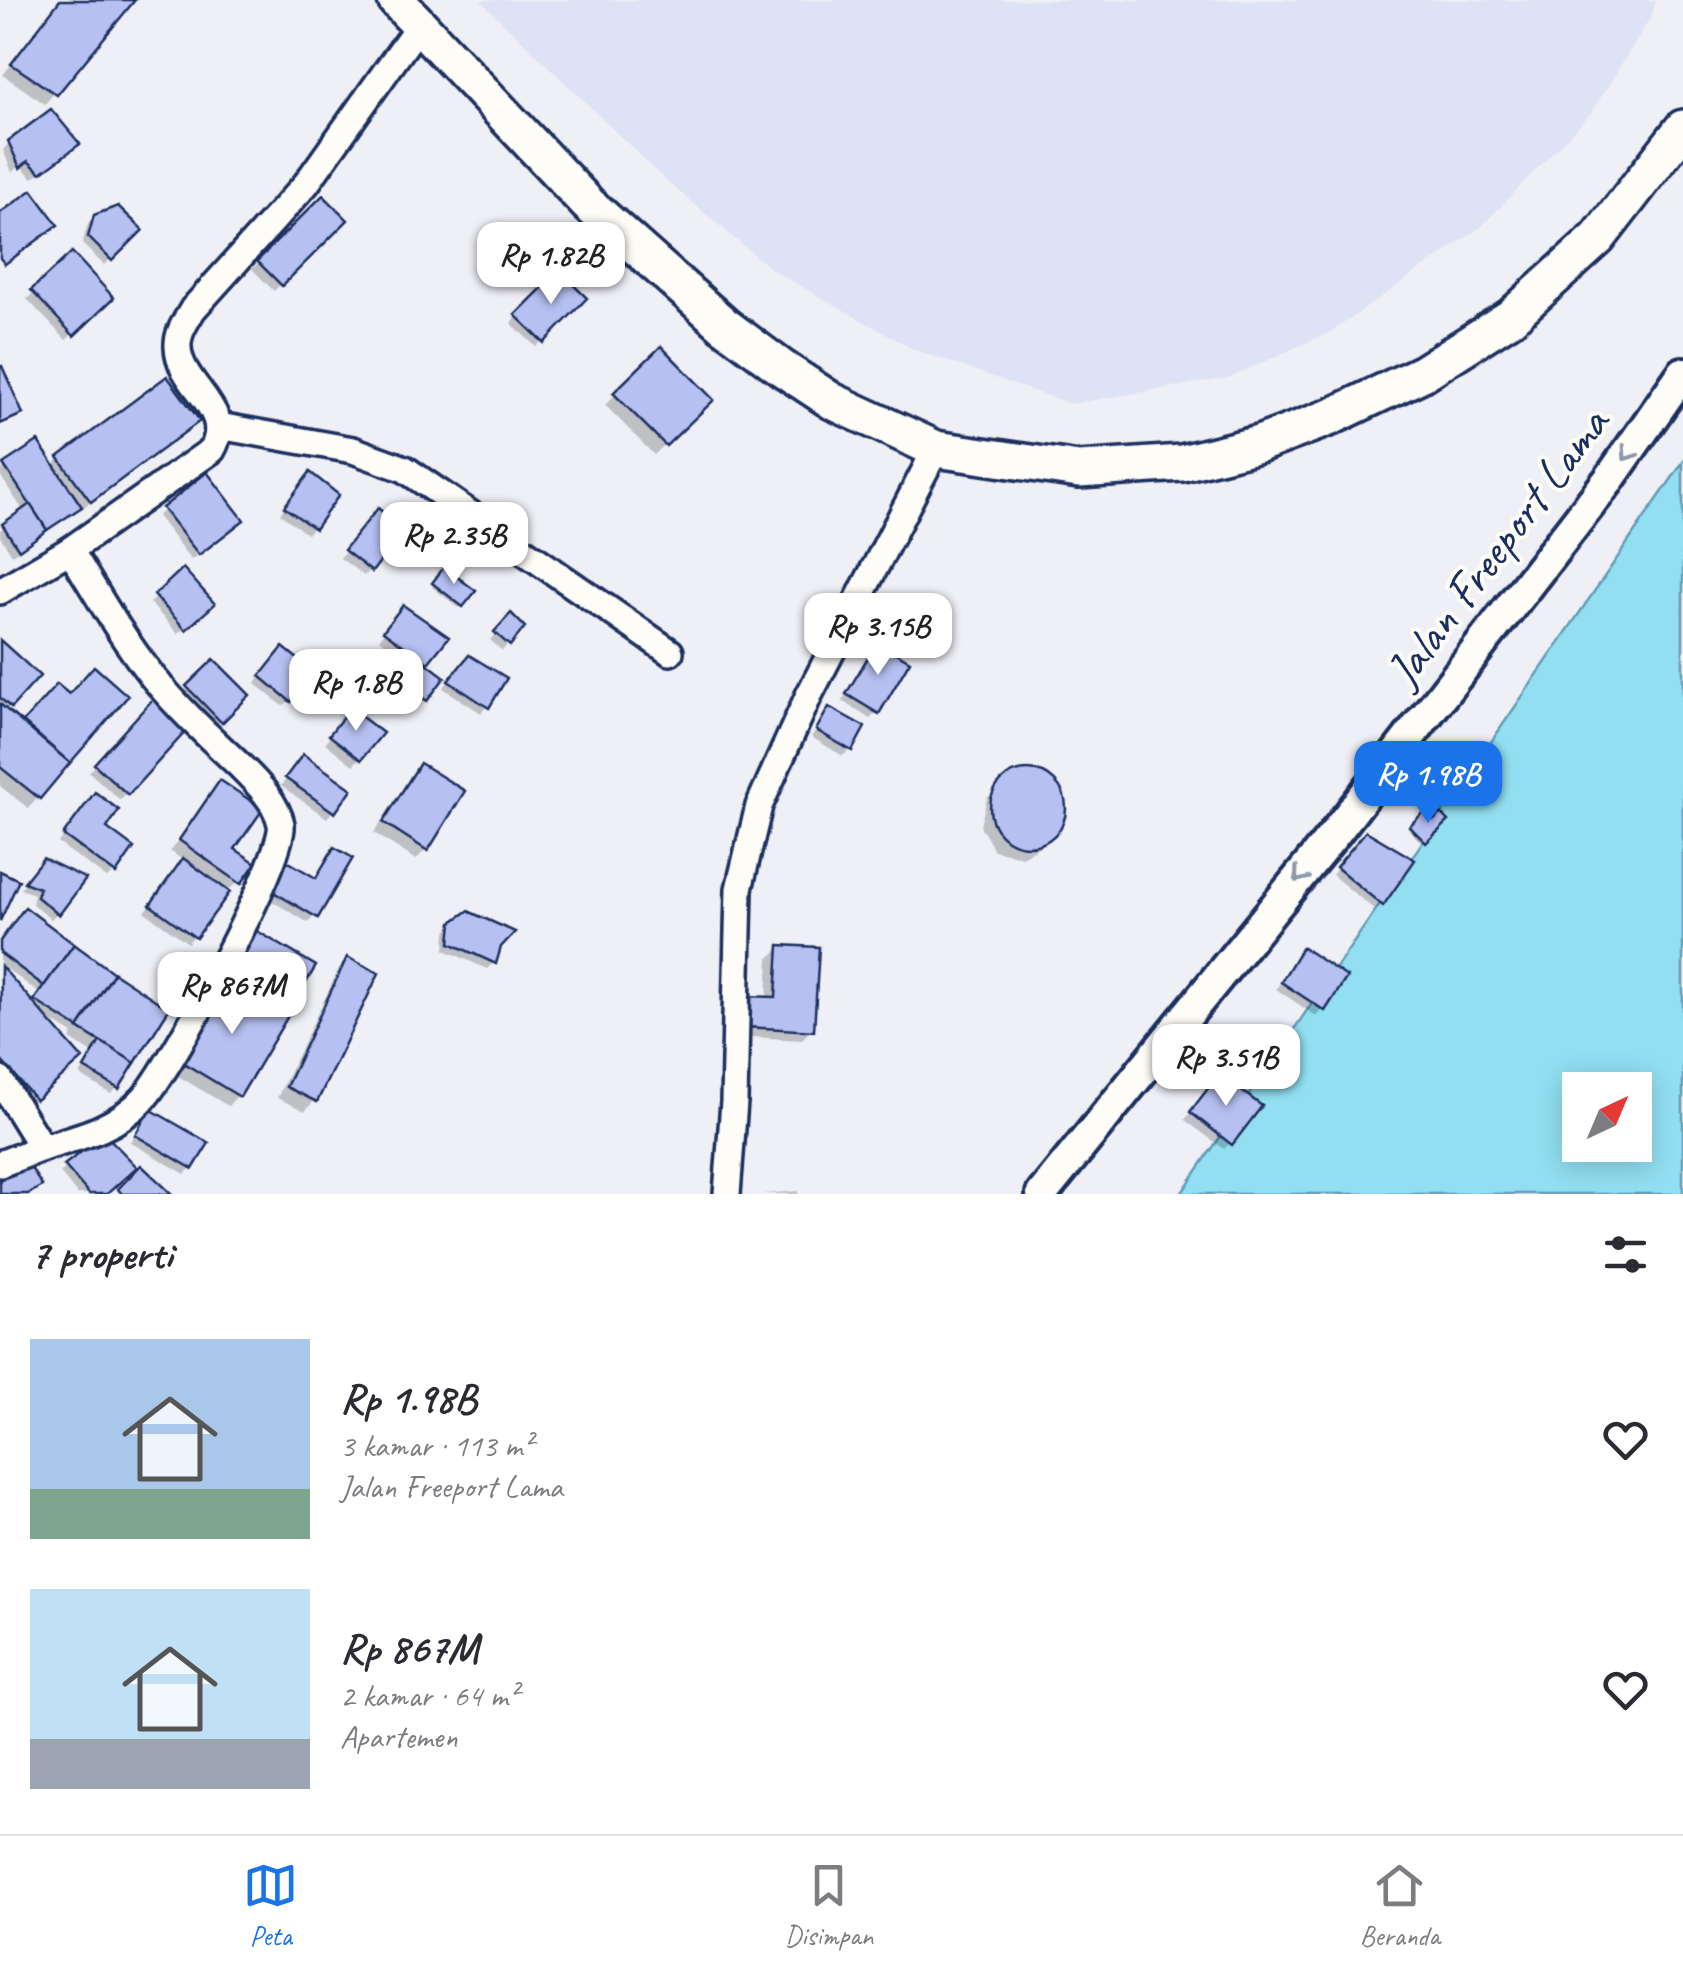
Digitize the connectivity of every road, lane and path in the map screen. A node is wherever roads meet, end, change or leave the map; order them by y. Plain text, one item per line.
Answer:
1 (408, 13) edge
2 (1683, 128) edge
3 (1683, 374) edge
4 (220, 426) junction
5 (936, 449) junction
6 (70, 550) junction
7 (0, 590) edge
8 (670, 652) dead end
9 (0, 1080) edge
10 (42, 1148) junction
11 (0, 1164) edge
12 (727, 1194) edge
13 (1042, 1194) edge

1 - 4 street
1 - 5 main road
2 - 5 main road
3 -> 13 street, Jalan Freeport Lama
4 - 6 street
4 - 8 street
5 - 12 street
6 - 7 street
6 - 10 street
9 - 10 street
10 - 11 street

